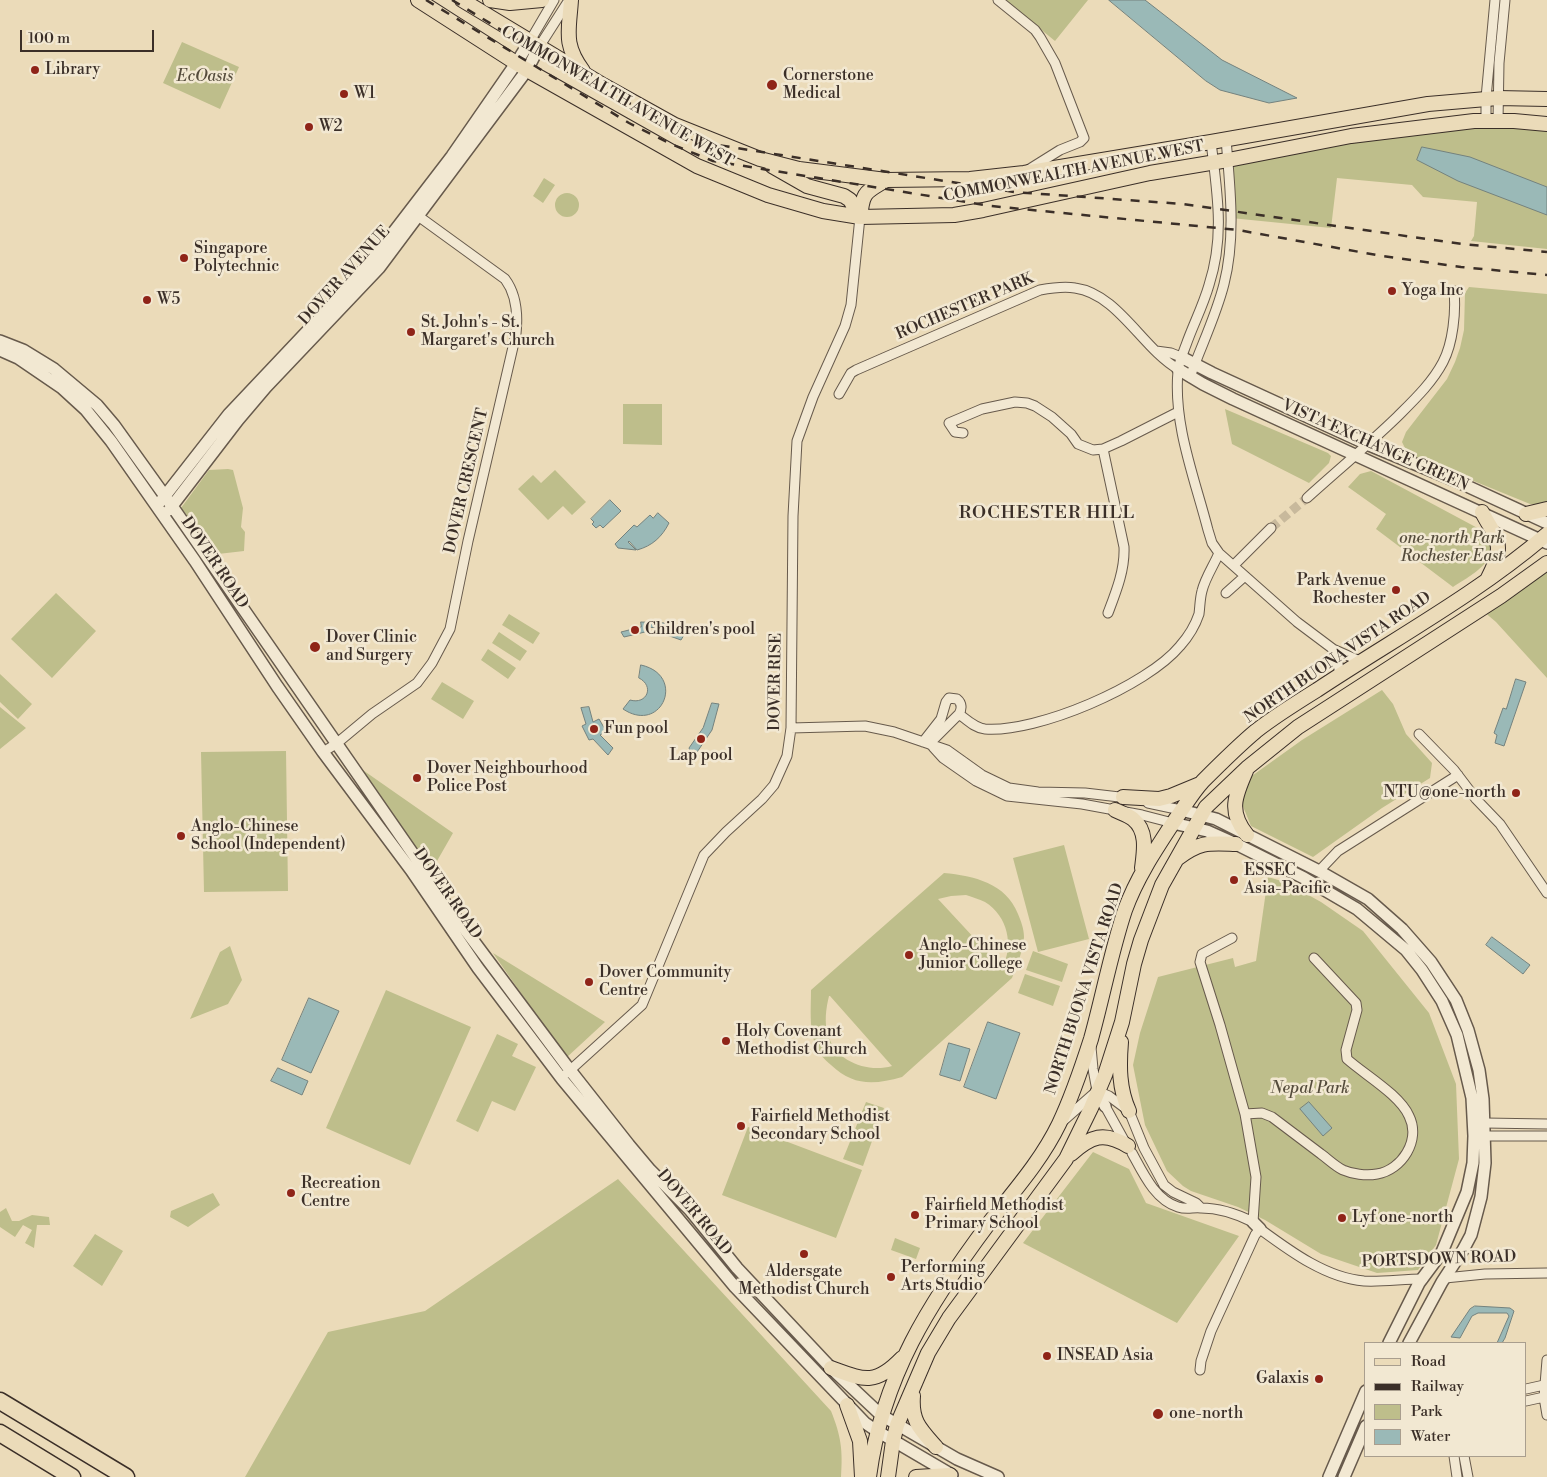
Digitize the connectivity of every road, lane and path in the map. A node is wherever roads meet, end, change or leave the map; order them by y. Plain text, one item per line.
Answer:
1 (418, 0) edge
2 (462, 0) edge
3 (490, 0) edge
4 (542, 0) edge
5 (554, 0) edge
6 (570, 0) edge
7 (998, 0) edge
8 (1494, 0) edge
9 (1506, 0) edge
10 (534, 44) junction
11 (522, 66) junction
12 (584, 74) junction
13 (1492, 98) junction
14 (1547, 100) edge
15 (1492, 121) junction
16 (1547, 124) edge
17 (1226, 139) junction
18 (1210, 142) junction
19 (760, 159) junction
20 (1228, 160) junction
21 (1213, 163) junction
22 (1024, 173) junction
23 (886, 180) junction
24 (414, 213) junction
25 (860, 217) junction
26 (1454, 291) dead end
27 (0, 341) edge
28 (0, 350) edge
29 (1156, 351) junction
30 (20, 354) junction
31 (1181, 357) junction
32 (1195, 364) junction
33 (1178, 369) junction
34 (1190, 377) junction
35 (839, 394) dead end
36 (1178, 412) junction
37 (963, 433) dead end
38 (1368, 444) junction
39 (1102, 449) junction
40 (1356, 454) junction
41 (1307, 498) tunnel mouth
42 (168, 502) junction
43 (155, 507) junction
44 (1547, 509) edge
45 (1482, 512) junction
46 (1526, 514) junction
47 (163, 518) junction
48 (1547, 523) edge
49 (1270, 528) tunnel mouth
50 (1545, 539) edge
51 (1219, 553) junction
52 (1547, 563) edge
53 (1234, 565) junction
54 (1245, 576) junction
55 (1486, 581) junction
56 (1226, 593) dead end
57 (1108, 613) dead end
58 (1333, 649) junction
59 (1360, 661) junction
60 (1340, 674) junction
61 (959, 714) junction
62 (791, 728) junction
63 (1420, 734) dead end
64 (336, 744) junction
65 (927, 744) junction
66 (323, 752) junction
67 (1247, 768) junction
68 (1458, 774) junction
69 (1201, 783) junction
70 (1123, 797) junction
71 (1115, 810) junction
72 (1182, 810) junction
73 (1201, 814) junction
74 (1173, 823) junction
75 (1194, 827) junction
76 (1247, 835) junction
77 (1236, 844) junction
78 (1176, 859) junction
79 (1142, 871) junction
80 (1319, 871) junction
81 (1547, 893) edge
82 (1232, 938) dead end
83 (1314, 958) dead end
84 (1122, 1022) junction
85 (1091, 1039) junction
86 (570, 1070) junction
87 (562, 1079) junction
88 (1098, 1091) junction
89 (1105, 1106) joint
90 (1129, 1112) junction
91 (1245, 1114) junction
92 (1479, 1123) junction
93 (1547, 1124) edge
94 (1058, 1126) junction
95 (1480, 1136) junction
96 (1547, 1136) edge
97 (1130, 1150) junction
98 (1066, 1159) junction
99 (1253, 1206) junction
100 (1200, 1207) junction
101 (1239, 1215) junction
102 (1256, 1226) junction
103 (1547, 1273) edge
104 (1445, 1278) junction
105 (1423, 1279) junction
106 (1390, 1342) edge
107 (1410, 1342) edge
108 (906, 1353) junction
109 (1547, 1360) edge
110 (831, 1368) junction
111 (1200, 1370) dead end
112 (1544, 1385) junction
113 (913, 1387) junction
114 (1527, 1389) edge
115 (1364, 1395) edge
116 (1544, 1397) junction
117 (0, 1401) edge
118 (1527, 1401) edge
119 (847, 1405) junction
120 (881, 1415) junction
121 (1547, 1415) edge
122 (897, 1425) junction
123 (877, 1431) junction
124 (0, 1433) edge
125 (1364, 1433) edge
126 (893, 1441) junction
127 (936, 1446) junction
128 (1454, 1457) edge
129 (1464, 1457) edge
130 (953, 1476) edge
131 (72, 1477) edge
132 (126, 1477) edge
133 (862, 1477) edge
134 (869, 1477) edge
135 (888, 1477) edge
136 (916, 1477) edge
137 (998, 1477) edge
138 (1329, 1477) edge
139 (1344, 1477) edge
140 (1457, 1477) edge
141 (1468, 1477) edge

1 - 11 main road, COMMONWEALTH AVENUE WEST
2 - 10 main road, COMMONWEALTH AVENUE WEST
3 - 4 main road
5 - 10 street
6 - 10 street
6 - 12 main road
7 - 22 street
8 - 13 street
9 - 13 street
10 - 11 street, DOVER AVENUE
10 - 12 main road, COMMONWEALTH AVENUE WEST
11 - 24 street, DOVER AVENUE
11 - 25 main road, COMMONWEALTH AVENUE WEST
12 - 19 main road, COMMONWEALTH AVENUE WEST
13 - 14 main road, COMMONWEALTH AVENUE WEST
13 - 15 street
13 - 17 main road, COMMONWEALTH AVENUE WEST
15 - 16 main road, COMMONWEALTH AVENUE WEST
15 - 20 main road, COMMONWEALTH AVENUE WEST
17 - 18 main road, COMMONWEALTH AVENUE WEST
17 - 20 street
18 - 21 street
18 - 22 main road, COMMONWEALTH AVENUE WEST
19 - 23 main road, COMMONWEALTH AVENUE WEST
19 - 25 main road
20 - 21 main road, COMMONWEALTH AVENUE WEST
20 - 32 street
21 - 25 main road, COMMONWEALTH AVENUE WEST
21 - 31 street
22 - 23 main road, COMMONWEALTH AVENUE WEST
23 - 25 main road
24 - 42 street, DOVER AVENUE
24 - 64 street, DOVER CRESCENT
25 - 62 street, DOVER RISE
26 - 38 street
27 - 30 street, DOVER ROAD
28 - 30 street, DOVER ROAD
29 - 31 street
29 - 33 street, ROCHESTER PARK
29 - 35 street, ROCHESTER PARK
30 - 42 street, DOVER ROAD
30 - 43 street, DOVER ROAD
31 - 32 street, VISTA EXCHANGE GREEN
31 - 33 street
32 - 34 street
32 - 38 street, VISTA EXCHANGE GREEN
33 - 34 street, VISTA EXCHANGE GREEN
33 - 36 street
34 - 40 street, VISTA EXCHANGE GREEN
36 - 39 street
36 - 51 street
37 - 39 street
38 - 40 street
38 - 46 street, VISTA EXCHANGE GREEN
39 - 57 street
40 - 41 street
40 - 45 street, VISTA EXCHANGE GREEN
42 - 43 street, DOVER AVENUE
42 - 47 street, DOVER AVENUE
42 - 64 street, DOVER ROAD
43 - 47 street, DOVER ROAD
44 - 46 main road
45 - 50 street, VISTA EXCHANGE GREEN
45 - 55 main road
46 - 48 street, VISTA EXCHANGE GREEN
47 - 66 street, DOVER ROAD
49 - 53 street
50 - 55 main road, NORTH BUONA VISTA ROAD
51 - 53 street
51 - 61 street
52 - 67 main road
53 - 54 street
54 - 56 street
54 - 58 street
55 - 59 main road, NORTH BUONA VISTA ROAD
58 - 59 street
58 - 60 street
59 - 60 main road, NORTH BUONA VISTA ROAD
60 - 69 main road, NORTH BUONA VISTA ROAD
61 - 65 street
61 - 65 street
62 - 65 street
62 - 86 street, DOVER RISE
63 - 68 street
64 - 66 street, DOVER CRESCENT
64 - 86 street, DOVER ROAD
65 - 70 street
65 - 71 street
66 - 87 street, DOVER ROAD
67 - 73 main road
67 - 76 main road
68 - 80 street
68 - 81 street
69 - 70 main road
69 - 72 main road, NORTH BUONA VISTA ROAD
70 - 72 street
71 - 74 street
71 - 79 main road
72 - 73 street
72 - 74 main road, NORTH BUONA VISTA ROAD
73 - 75 main road
73 - 76 street
74 - 75 street
74 - 79 main road, NORTH BUONA VISTA ROAD
75 - 77 street
75 - 78 main road
76 - 80 street
77 - 78 main road
77 - 92 street
78 - 84 main road
79 - 85 main road, NORTH BUONA VISTA ROAD
80 - 92 street
82 - 91 street
83 - 91 street
84 - 88 main road
84 - 90 main road
85 - 88 street, PORTSDOWN ROAD
85 - 94 main road, NORTH BUONA VISTA ROAD
86 - 87 street, DOVER RISE
86 - 110 street, DOVER ROAD
87 - 119 street, DOVER ROAD
88 - 89 street, PORTSDOWN ROAD
88 - 90 street, PORTSDOWN ROAD
88 - 94 street
88 - 98 main road
89 - 97 street, PORTSDOWN ROAD
90 - 100 street, PORTSDOWN ROAD
91 - 99 street
92 - 93 street
92 - 95 street
94 - 108 main road, NORTH BUONA VISTA ROAD
95 - 96 street
95 - 104 street
95 - 105 street
97 - 98 main road
97 - 100 street, PORTSDOWN ROAD
98 - 113 main road
99 - 101 street
99 - 102 street
100 - 101 street, PORTSDOWN ROAD
101 - 102 street, PORTSDOWN ROAD
102 - 105 street, PORTSDOWN ROAD
102 - 111 street
103 - 104 street, PORTSDOWN ROAD
104 - 105 street, PORTSDOWN ROAD
104 - 107 street
105 - 106 street
108 - 110 main road
108 - 120 main road, NORTH BUONA VISTA ROAD
109 - 112 street
110 - 120 street, DOVER ROAD
112 - 114 street
112 - 116 street
113 - 122 main road
113 - 127 main road
115 - 138 street
116 - 118 street
116 - 121 street
117 - 132 highway
119 - 123 street, DOVER ROAD
119 - 133 main road
120 - 122 street, DOVER ROAD
120 - 123 main road, NORTH BUONA VISTA ROAD
122 - 126 main road
122 - 127 street, DOVER ROAD
123 - 126 street, DOVER ROAD
123 - 134 main road, NORTH BUONA VISTA ROAD
124 - 131 highway
125 - 139 street
126 - 130 street, DOVER ROAD
126 - 135 main road
127 - 137 street, DOVER ROAD
128 - 140 street
129 - 141 street
130 - 136 main road

